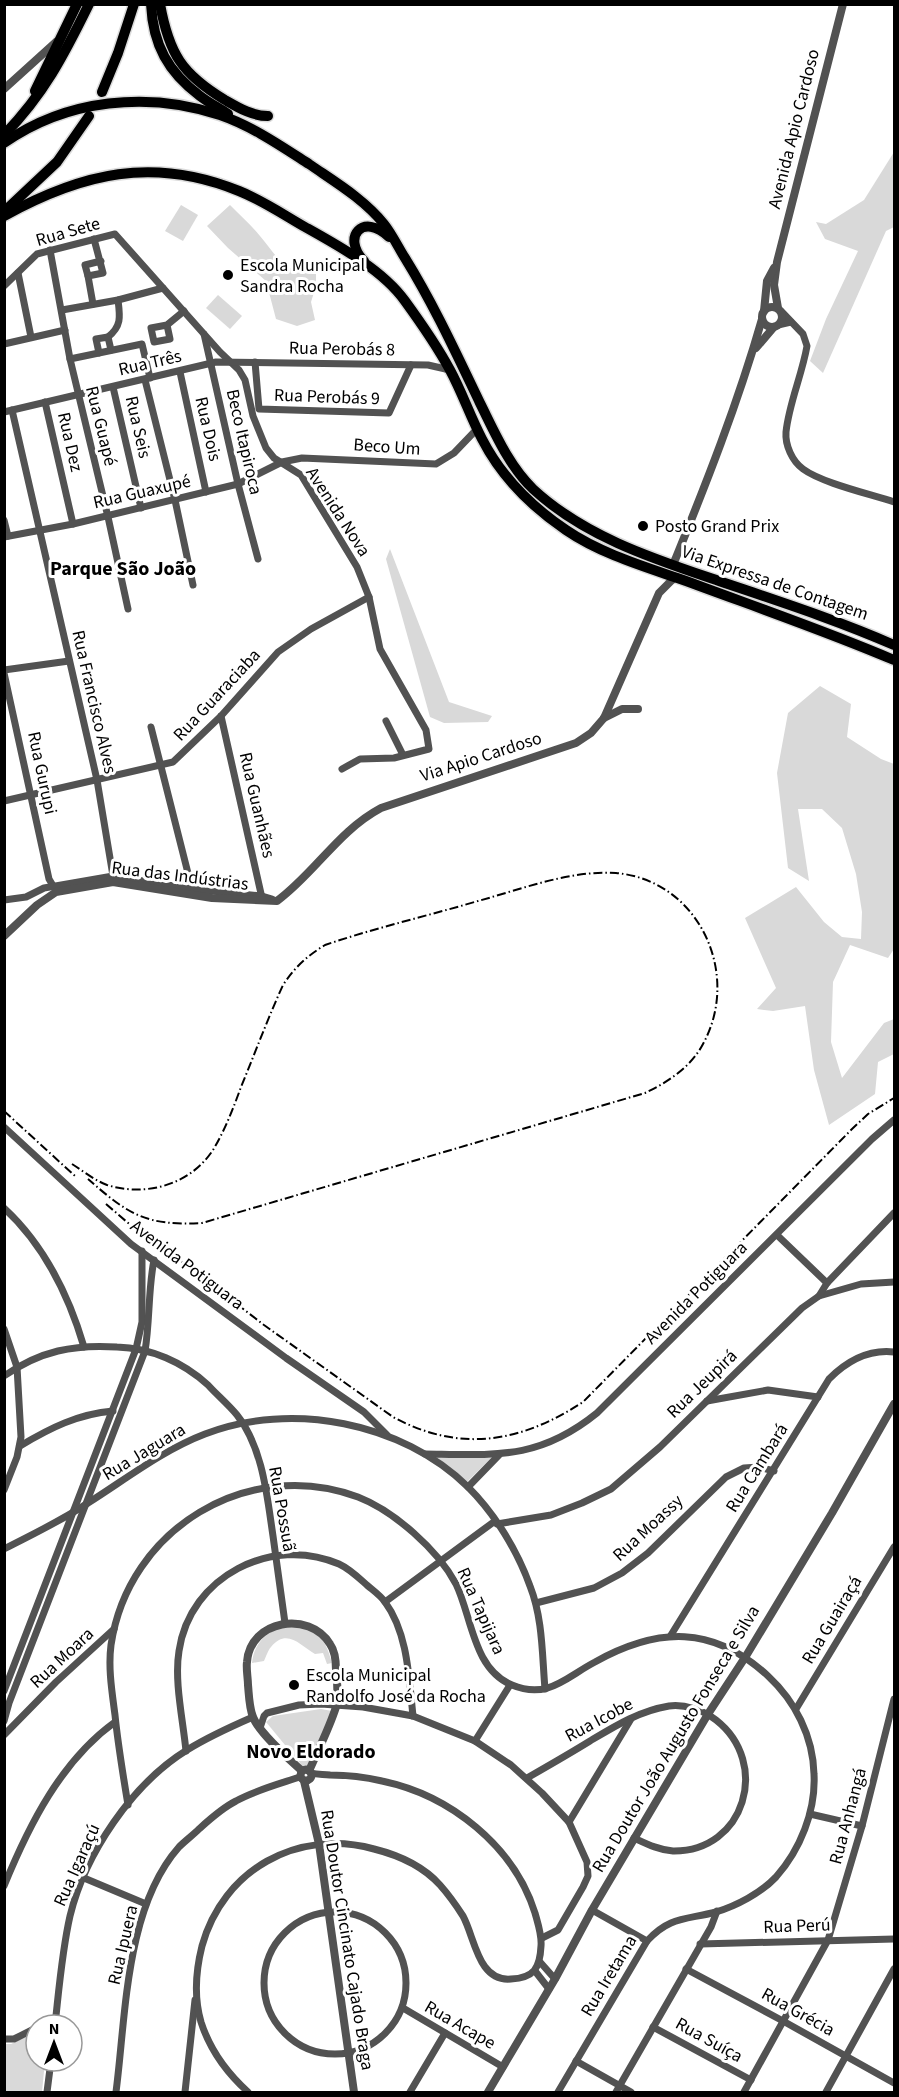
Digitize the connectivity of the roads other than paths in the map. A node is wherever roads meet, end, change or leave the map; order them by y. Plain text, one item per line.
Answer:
1 (76, 4) edge
2 (89, 4) edge
3 (134, 4) edge
4 (151, 4) edge
5 (160, 4) edge
6 (843, 4) edge
7 (59, 40) junction
8 (29, 67) junction
9 (44, 74) junction
10 (4, 90) edge
11 (102, 92) dead end
12 (24, 115) junction
13 (89, 116) dead end
14 (268, 116) dead end
15 (240, 123) junction
16 (4, 135) edge
17 (4, 143) edge
18 (4, 211) edge
19 (4, 216) edge
20 (115, 234) joint
21 (94, 239) junction
22 (396, 244) junction
23 (50, 250) junction
24 (100, 261) junction
25 (777, 262) junction
26 (372, 269) junction
27 (18, 273) junction
28 (88, 276) junction
29 (4, 286) edge
30 (163, 288) junction
31 (118, 300) junction
32 (93, 304) junction
33 (62, 310) junction
34 (779, 310) junction
35 (184, 311) junction
36 (763, 315) junction
37 (791, 322) junction
38 (167, 325) junction
39 (776, 326) junction
40 (65, 330) junction
41 (204, 332) junction
42 (31, 337) junction
43 (108, 337) junction
44 (154, 342) junction
45 (4, 344) edge
46 (142, 344) junction
47 (111, 350) junction
48 (754, 350) junction
49 (99, 353) junction
50 (70, 359) junction
51 (255, 362) junction
52 (211, 363) junction
53 (232, 363) junction
54 (411, 365) junction
55 (450, 370) junction
56 (180, 372) junction
57 (147, 379) junction
58 (113, 387) junction
59 (78, 394) junction
60 (45, 402) junction
61 (8, 411) edge
62 (475, 425) junction
63 (282, 462) junction
64 (238, 484) junction
65 (206, 492) junction
66 (175, 501) junction
67 (894, 502) edge
68 (141, 508) junction
69 (108, 516) junction
70 (4, 520) edge
71 (73, 524) junction
72 (40, 530) junction
73 (6, 537) edge
74 (258, 560) dead end
75 (673, 565) junction
76 (658, 571) junction
77 (675, 577) junction
78 (193, 585) dead end
79 (659, 593) junction
80 (369, 597) junction
81 (128, 609) dead end
82 (894, 645) edge
83 (894, 660) edge
84 (69, 661) junction
85 (4, 671) edge
86 (638, 709) dead end
87 (221, 716) junction
88 (604, 718) junction
89 (386, 721) dead end
90 (151, 727) dead end
91 (403, 755) junction
92 (162, 764) junction
93 (342, 769) dead end
94 (97, 780) junction
95 (31, 795) junction
96 (4, 801) edge
97 (49, 879) junction
98 (113, 879) junction
99 (44, 888) junction
100 (55, 890) junction
101 (191, 892) junction
102 (262, 898) junction
103 (4, 900) edge
104 (38, 905) junction
105 (4, 936) edge
106 (894, 1120) edge
107 (4, 1127) edge
108 (4, 1208) edge
109 (894, 1213) edge
110 (777, 1234) junction
111 (142, 1251) junction
112 (154, 1260) junction
113 (894, 1282) edge
114 (827, 1283) junction
115 (819, 1296) junction
116 (4, 1329) edge
117 (84, 1347) junction
118 (136, 1349) junction
119 (145, 1351) junction
120 (894, 1352) edge
121 (17, 1367) junction
122 (4, 1376) edge
123 (818, 1397) junction
124 (707, 1401) junction
125 (894, 1404) edge
126 (113, 1411) junction
127 (364, 1412) junction
128 (242, 1423) junction
129 (360, 1428) junction
130 (390, 1437) junction
131 (20, 1446) junction
132 (425, 1454) junction
133 (499, 1455) junction
134 (774, 1471) junction
135 (468, 1487) junction
136 (266, 1489) junction
137 (4, 1490) edge
138 (87, 1504) junction
139 (71, 1514) junction
140 (496, 1522) junction
141 (894, 1546) edge
142 (4, 1549) edge
143 (276, 1556) junction
144 (441, 1561) junction
145 (385, 1602) junction
146 (536, 1604) junction
147 (285, 1623) junction
148 (114, 1629) junction
149 (671, 1635) junction
150 (746, 1656) junction
151 (510, 1684) junction
152 (545, 1689) junction
153 (4, 1691) edge
154 (894, 1699) edge
155 (336, 1705) junction
156 (796, 1709) junction
157 (708, 1714) junction
158 (413, 1716) junction
159 (253, 1717) junction
160 (632, 1717) junction
161 (4, 1721) edge
162 (116, 1722) junction
163 (260, 1728) junction
164 (4, 1735) edge
165 (475, 1741) junction
166 (186, 1751) junction
167 (308, 1776) junction
168 (526, 1778) junction
169 (128, 1805) junction
170 (810, 1814) junction
171 (569, 1822) junction
172 (862, 1826) junction
173 (634, 1838) junction
174 (319, 1844) junction
175 (84, 1878) junction
176 (4, 1886) edge
177 (146, 1904) junction
178 (592, 1910) junction
179 (717, 1911) junction
180 (328, 1912) junction
181 (708, 1913) junction
182 (711, 1927) junction
183 (542, 1938) junction
184 (894, 1939) edge
185 (828, 1940) junction
186 (647, 1941) junction
187 (700, 1944) junction
188 (540, 1962) junction
189 (686, 1969) junction
190 (894, 1969) edge
191 (535, 1971) junction
192 (555, 1979) junction
193 (196, 1989) junction
194 (549, 1989) junction
195 (402, 2008) junction
196 (56, 2013) edge
197 (783, 2021) junction
198 (653, 2027) junction
199 (445, 2033) junction
200 (24, 2034) edge
201 (4, 2039) edge
202 (348, 2053) junction
203 (847, 2057) junction
204 (576, 2061) junction
205 (503, 2067) junction
206 (49, 2073) edge
207 (751, 2080) junction
208 (894, 2083) edge
209 (617, 2089) edge
210 (47, 2092) edge
211 (116, 2092) edge
212 (185, 2092) edge
213 (248, 2092) edge
214 (354, 2092) edge
215 (410, 2092) edge
216 (488, 2092) edge
217 (558, 2092) edge
218 (631, 2092) edge
219 (744, 2092) edge
220 (826, 2092) edge

1 - 7 highway
2 - 12 highway
3 - 11 highway
4 - 15 highway
5 - 14 highway
6 - 25 street, Avenida Apio Cardoso
7 - 8 street
7 - 9 highway
8 - 9 street
8 - 10 street
9 - 12 highway
12 - 16 highway
13 - 18 highway
15 - 17 highway
15 - 22 highway, Via Expressa de Contagem
19 - 26 highway
20 - 21 street, Rua Sete
20 - 30 street, Avenida Nova
21 - 23 street, Rua Sete
21 - 24 street
22 - 26 highway
22 - 75 highway, Via Expressa de Contagem
23 - 27 street, Rua Sete
23 - 33 street, Rua Guapé
24 - 28 street
24 - 28 street
25 - 34 street, Avenida Apio Cardoso
25 - 36 street, Avenida Apio Cardoso
26 - 55 highway, Via Expressa de Contagem
27 - 29 street, Rua Sete
27 - 42 street
28 - 32 street
30 - 31 street
30 - 35 street, Avenida Nova
31 - 32 street
31 - 43 street
32 - 33 street
33 - 40 street, Rua Guapé
34 - 36 street
34 - 37 street
34 - 39 street
35 - 38 street
35 - 41 street, Avenida Nova
36 - 39 street
36 - 48 street, Avenida Apio Cardoso
37 - 39 street
37 - 67 street
38 - 44 street
38 - 44 street
39 - 48 street, Avenida Apio Cardoso
40 - 42 street
40 - 50 street, Rua Guapé
41 - 52 street, Beco Itapiroca
41 - 53 street, Avenida Nova
42 - 45 street
43 - 47 street
43 - 49 street
44 - 46 street
46 - 47 street
46 - 57 street
47 - 49 street
48 - 75 street, Avenida Apio Cardoso
49 - 50 street
50 - 59 street, Rua Guapé
51 - 53 street, Rua Perobás 8
51 - 54 street, Rua Perobás 8
51 - 54 street, Rua Perobás 9
52 - 53 street, Rua Três
52 - 56 street, Rua Três
52 - 64 street, Beco Itapiroca
53 - 63 street, Avenida Nova
54 - 55 street, Rua Perobás 8
55 - 62 highway, Via Expressa de Contagem
56 - 57 street, Rua Três
56 - 65 street, Rua Dois
57 - 58 street, Rua Três
57 - 66 street
58 - 59 street, Rua Três
58 - 68 street, Rua Seis
59 - 60 street, Rua Três
59 - 69 street, Rua Guapé
60 - 61 street, Rua Três
60 - 71 street, Rua Dez
61 - 72 street, Rua Francisco Alves
62 - 63 street, Beco Um
62 - 76 highway, Via Expressa de Contagem
63 - 64 street, Rua Guaxupé
63 - 80 street, Avenida Nova
64 - 65 street, Rua Guaxupé
64 - 74 street, Beco Itapiroca
65 - 66 street, Rua Guaxupé
66 - 68 street, Rua Guaxupé
66 - 78 street
68 - 69 street, Rua Guaxupé
69 - 71 street, Rua Guaxupé
69 - 81 street, Rua Guapé
70 - 73 street
71 - 72 street, Rua Guaxupé
72 - 73 street, Rua Guaxupé
72 - 84 street, Rua Francisco Alves
75 - 82 highway, Via Expressa de Contagem
76 - 77 highway, Via Expressa de Contagem
76 - 79 street, Via Apio Cardoso
77 - 79 street, Via Apio Cardoso
77 - 83 highway, Via Expressa de Contagem
79 - 88 street, Via Apio Cardoso
80 - 87 street, Rua Guaraciaba
80 - 91 street, Avenida Nova
84 - 85 street
84 - 94 street, Rua Francisco Alves
85 - 95 street, Rua Gurupi
86 - 88 street
87 - 92 street, Rua Guaraciaba
87 - 102 street, Rua Guanhães
88 - 102 street, Via Apio Cardoso
89 - 91 street
90 - 92 street
91 - 93 street
92 - 94 street, Rua Guaraciaba
92 - 101 street
94 - 95 street, Rua Guaraciaba
94 - 98 street, Rua Francisco Alves
95 - 96 street, Rua Guaraciaba
95 - 97 street, Rua Gurupi
97 - 99 street
97 - 100 street, Rua Gurupi
98 - 100 street, Rua das Indústrias
98 - 101 street, Rua das Indústrias
99 - 100 street
99 - 103 street
99 - 104 street
100 - 104 street, Rua das Indústrias
101 - 102 street, Rua das Indústrias
104 - 105 street, Rua das Indústrias
106 - 110 street, Avenida Potiguara
107 - 111 street, Avenida Potiguara
108 - 117 street
109 - 114 street, Rua Jeupirá
110 - 114 street
110 - 133 street, Avenida Potiguara
111 - 112 street, Avenida Potiguara
111 - 118 street
112 - 119 street
112 - 127 street, Avenida Potiguara
113 - 115 street
114 - 115 street, Rua Jeupirá
115 - 124 street, Rua Jeupirá
116 - 121 street
117 - 118 street, Rua Possuã
117 - 121 street, Rua Possuã
118 - 119 street, Rua Possuã
118 - 126 street
119 - 128 street, Rua Possuã
119 - 138 street
120 - 123 street, Rua Cambará
121 - 122 street, Rua Possuã
121 - 131 street
123 - 124 street
123 - 134 street, Rua Cambará
124 - 140 street, Rua Jeupirá
125 - 150 street, Rua Doutor João Augusto Fonseca e Silva
126 - 131 street
126 - 139 street
127 - 129 street
127 - 130 street, Avenida Potiguara
128 - 129 street, Rua Jaguara
128 - 136 street, Rua Possuã
128 - 138 street, Rua Jaguara
129 - 130 street, Rua Jaguara
130 - 132 street, Rua Jaguara
131 - 137 street
132 - 133 street, Avenida Potiguara
132 - 135 street, Rua Jaguara
133 - 135 street
134 - 146 street, Rua Moassy
134 - 149 street, Rua Cambará
135 - 140 street, Rua Jaguara
136 - 143 street, Rua Possuã
136 - 144 street, Rua Tapijara
136 - 148 street, Rua Tapijara
138 - 139 street, Rua Jaguara
138 - 161 street
139 - 142 street, Rua Jaguara
139 - 153 street
140 - 144 street, Rua Jeupirá
140 - 146 street, Rua Jaguara
141 - 156 street, Rua Guairaçá
143 - 145 street
143 - 147 street, Rua Possuã
143 - 166 street
144 - 145 street, Rua Jeupirá
144 - 151 street, Rua Tapijara
145 - 158 street
146 - 152 street, Rua Jaguara
147 - 155 street
147 - 159 street
148 - 162 street, Rua Tapijara
148 - 164 street, Rua Moara
149 - 150 street
149 - 152 street
150 - 156 street, Rua Iretama
150 - 157 street, Rua Doutor João Augusto Fonseca e Silva
151 - 152 street
151 - 165 street
154 - 172 street, Rua Anhangá
155 - 158 street
155 - 163 street
155 - 167 street
156 - 170 street, Rua Iretama
157 - 160 street, Rua Icobe
157 - 173 street, Rua Doutor João Augusto Fonseca e Silva
157 - 173 street, Rua Icobe
158 - 165 street
159 - 163 street
159 - 166 street, Rua Igaraçú
160 - 168 street, Rua Icobe
160 - 171 street
162 - 169 street, Rua Tapijara
162 - 176 street
163 - 167 street
165 - 168 street
166 - 169 street, Rua Igaraçú
167 - 174 street, Rua Doutor Cincinato Cajado Braga
167 - 177 street, Rua Ipuera
167 - 183 street, Rua Ipuera
168 - 171 street
169 - 175 street, Rua Igaraçú
170 - 172 street
170 - 179 street, Rua Iretama
171 - 183 street
172 - 185 street, Rua Anhangá
173 - 178 street, Rua Doutor João Augusto Fonseca e Silva
174 - 180 street, Rua Doutor Cincinato Cajado Braga
174 - 191 street
174 - 193 street
175 - 177 street
175 - 196 street, Rua Igaraçú
177 - 211 street, Rua Ipuera
178 - 186 street
178 - 192 street, Rua Doutor João Augusto Fonseca e Silva
179 - 181 street, Rua Iretama
179 - 182 street
180 - 195 street
180 - 202 street, Rua Doutor Cincinato Cajado Braga
180 - 202 street
181 - 182 street
181 - 186 street, Rua Iretama
182 - 187 street
183 - 188 street, Rua Ipuera
184 - 185 street, Rua Perú
185 - 187 street, Rua Perú
185 - 197 street, Rua Anhangá
186 - 204 street, Rua Iretama
187 - 189 street
188 - 191 street, Rua Ipuera
188 - 192 street
189 - 197 street, Rua Grécia
189 - 198 street
190 - 203 street
191 - 194 street
192 - 194 street, Rua Doutor João Augusto Fonseca e Silva
193 - 212 street
193 - 213 street
194 - 205 street, Rua Doutor João Augusto Fonseca e Silva
195 - 199 street, Rua Acape
195 - 202 street
197 - 203 street, Rua Grécia
197 - 207 street, Rua Anhangá
198 - 207 street, Rua Suíça
198 - 209 street
199 - 205 street, Rua Acape
199 - 215 street
200 - 201 street
202 - 214 street, Rua Doutor Cincinato Cajado Braga
203 - 208 street, Rua Grécia
203 - 220 street
204 - 209 street
204 - 217 street, Rua Iretama
205 - 216 street, Rua Doutor João Augusto Fonseca e Silva
206 - 210 street
207 - 219 street, Rua Anhangá
209 - 218 street

